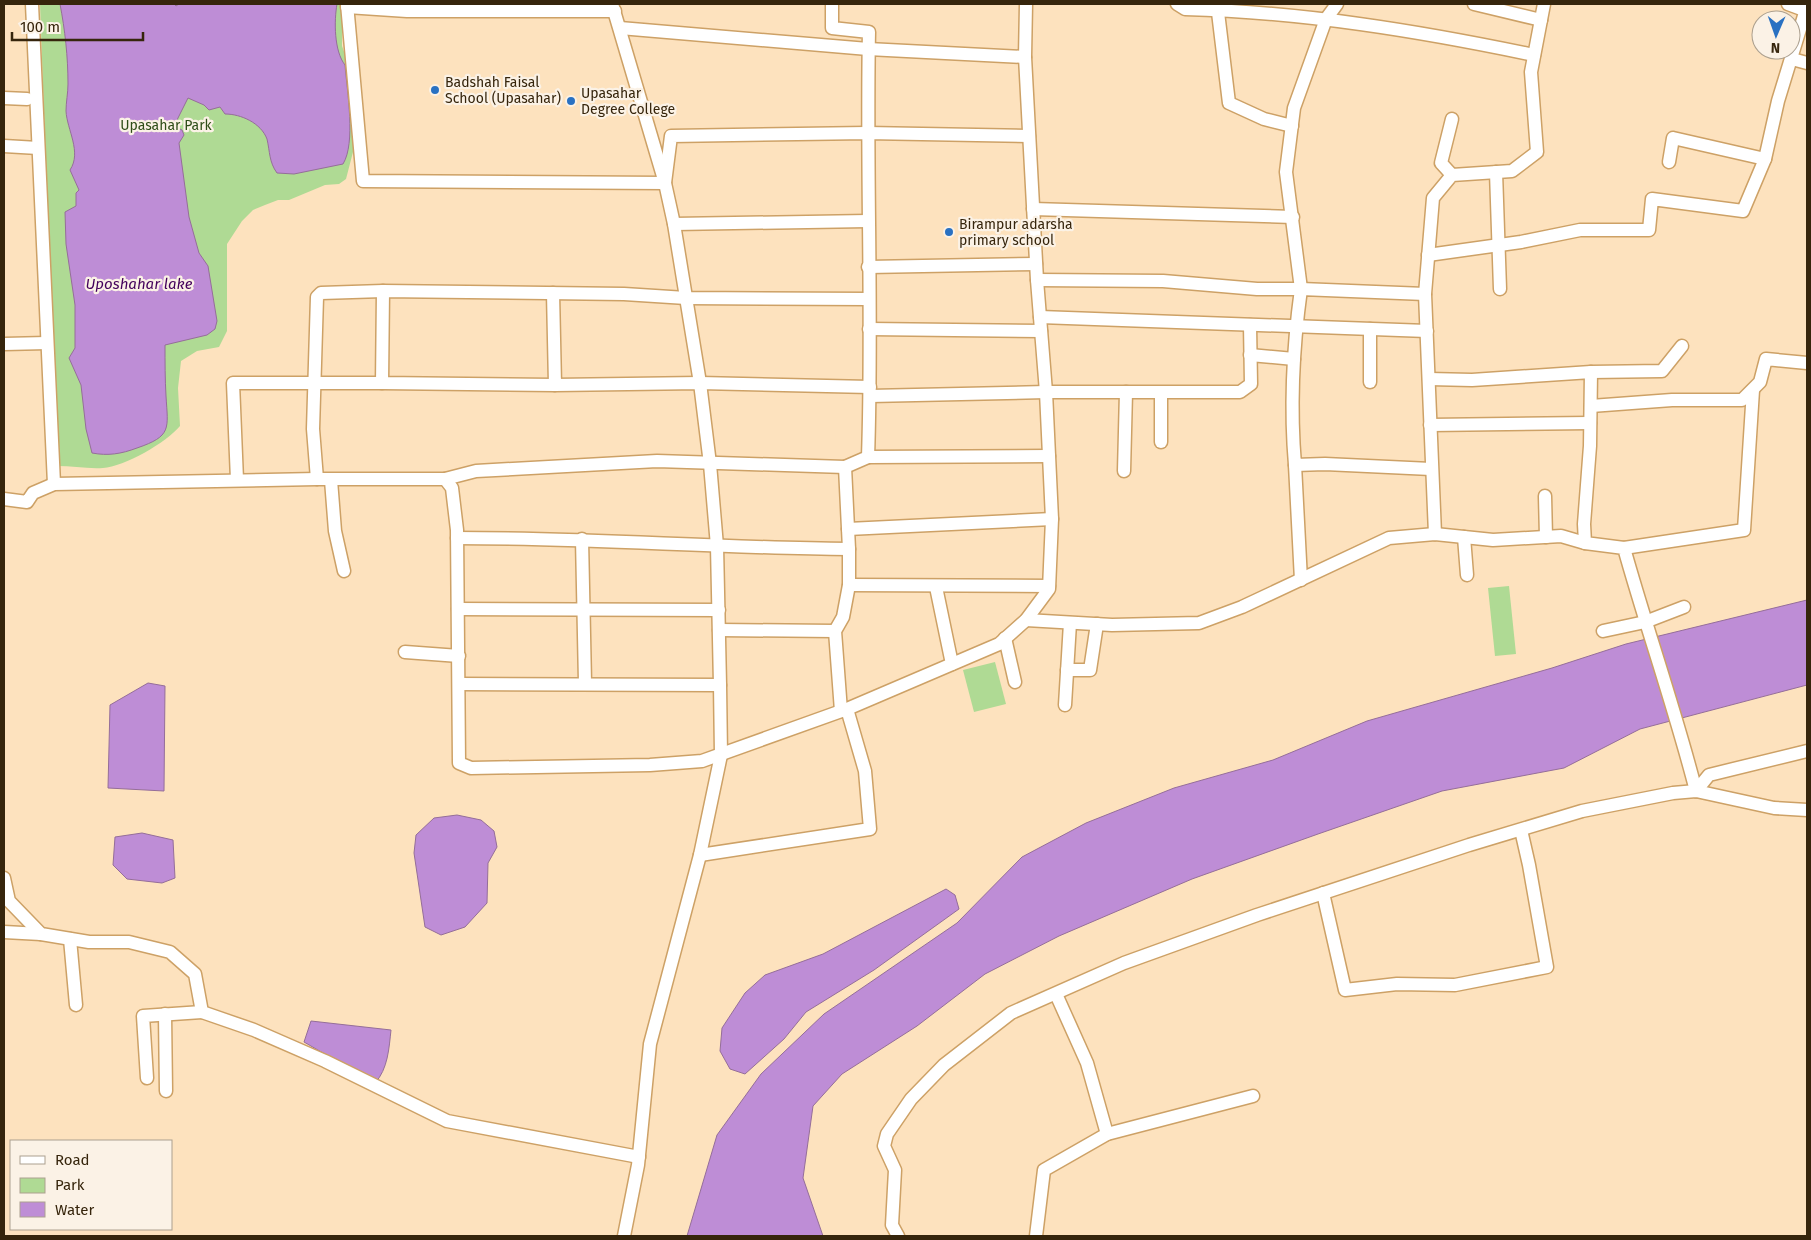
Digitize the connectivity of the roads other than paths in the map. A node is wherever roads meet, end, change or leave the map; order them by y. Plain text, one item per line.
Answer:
1 (32, 4) edge
2 (832, 4) edge
3 (1026, 4) edge
4 (1177, 4) edge
5 (1337, 4) edge
6 (1474, 4) edge
7 (1544, 4) edge
8 (1788, 4) edge
9 (347, 6) edge
10 (483, 7) edge
11 (614, 7) edge
12 (1217, 7) edge
13 (1807, 9) edge
14 (1326, 19) junction
15 (1541, 20) junction
16 (620, 28) junction
17 (1801, 29) edge
18 (868, 49) junction
19 (1534, 55) junction
20 (1025, 57) junction
21 (1792, 60) edge
22 (4, 98) edge
23 (27, 99) dead end
24 (1452, 119) dead end
25 (1292, 126) junction
26 (867, 133) junction
27 (1030, 136) junction
28 (4, 146) edge
29 (38, 148) junction
30 (1765, 159) junction
31 (1669, 162) dead end
32 (1496, 172) junction
33 (1452, 175) junction
34 (665, 183) junction
35 (1033, 210) junction
36 (1293, 217) junction
37 (868, 221) junction
38 (674, 224) junction
39 (1500, 246) junction
40 (1428, 255) junction
41 (1036, 264) junction
42 (868, 266) junction
43 (1037, 280) junction
44 (1500, 289) dead end
45 (1301, 290) junction
46 (383, 291) junction
47 (553, 293) junction
48 (1425, 294) junction
49 (686, 298) junction
50 (869, 299) junction
51 (1040, 317) junction
52 (1250, 325) junction
53 (1296, 327) junction
54 (869, 329) junction
55 (1370, 329) junction
56 (1041, 331) junction
57 (1427, 331) junction
58 (47, 343) junction
59 (4, 344) edge
60 (1682, 346) dead end
61 (1250, 355) junction
62 (1294, 360) junction
63 (1807, 363) edge
64 (1591, 372) junction
65 (1429, 379) junction
66 (1370, 382) dead end
67 (382, 383) junction
68 (700, 383) junction
69 (316, 384) junction
70 (555, 385) junction
71 (1753, 390) junction
72 (870, 392) junction
73 (1046, 392) junction
74 (1126, 392) junction
75 (1161, 393) junction
76 (1591, 406) junction
77 (1590, 423) junction
78 (1430, 425) junction
79 (1161, 442) dead end
80 (1049, 456) junction
81 (868, 457) junction
82 (710, 464) junction
83 (1295, 465) junction
84 (845, 467) junction
85 (1431, 469) junction
86 (1124, 471) dead end
87 (316, 479) junction
88 (445, 479) junction
89 (237, 480) junction
90 (331, 480) junction
91 (54, 484) junction
92 (1545, 496) dead end
93 (4, 499) edge
94 (1052, 519) junction
95 (848, 529) junction
96 (1434, 534) junction
97 (1464, 537) junction
98 (1546, 537) junction
99 (457, 538) junction
100 (582, 540) junction
101 (1585, 543) junction
102 (717, 546) junction
103 (1624, 548) junction
104 (849, 549) junction
105 (344, 571) dead end
106 (1467, 575) dead end
107 (1302, 580) junction
108 (849, 585) junction
109 (1049, 586) junction
110 (936, 587) junction
111 (1684, 607) dead end
112 (458, 609) junction
113 (583, 610) junction
114 (719, 610) junction
115 (1026, 620) junction
116 (1645, 622) junction
117 (1070, 623) junction
118 (1097, 624) junction
119 (719, 630) junction
120 (835, 631) junction
121 (1603, 631) dead end
122 (1005, 638) junction
123 (405, 652) dead end
124 (458, 656) junction
125 (952, 664) junction
126 (1067, 670) junction
127 (1015, 682) dead end
128 (585, 683) junction
129 (458, 684) junction
130 (720, 685) junction
131 (1065, 705) dead end
132 (844, 710) junction
133 (1807, 751) edge
134 (720, 755) junction
135 (1696, 791) junction
136 (1807, 810) edge
137 (1521, 830) junction
138 (700, 854) junction
139 (4, 878) edge
140 (1323, 894) junction
141 (4, 932) edge
142 (41, 934) junction
143 (70, 939) junction
144 (1056, 994) junction
145 (76, 1005) dead end
146 (202, 1012) junction
147 (165, 1014) junction
148 (146, 1078) dead end
149 (166, 1091) dead end
150 (1252, 1096) dead end
151 (1107, 1134) junction
152 (639, 1157) junction
153 (624, 1236) edge
154 (898, 1236) edge
155 (1036, 1236) edge

1 - 29 street
2 - 18 street
3 - 20 street
4 - 12 street
5 - 14 street
6 - 15 street
7 - 15 street
8 - 13 street
9 - 10 street
9 - 34 street
10 - 11 street
11 - 16 street
12 - 14 street
12 - 25 street
13 - 17 street
14 - 19 street
14 - 25 street
15 - 19 street
16 - 18 street
16 - 34 street
18 - 20 street
18 - 26 street
19 - 32 street
20 - 27 street
21 - 30 street
22 - 23 street
24 - 33 street
25 - 36 street
26 - 27 street
26 - 34 street
26 - 37 street
27 - 35 street
28 - 29 street
29 - 58 street
30 - 31 street
30 - 39 street
32 - 33 street
32 - 39 street
33 - 40 street
34 - 38 street
35 - 36 street
35 - 41 street
36 - 45 street
37 - 38 street
37 - 42 street
38 - 49 street
39 - 40 street
39 - 44 street
40 - 48 street
41 - 42 street
41 - 43 street
42 - 50 street
43 - 45 street
43 - 51 street
45 - 48 street
45 - 53 street
46 - 47 street
46 - 67 street
46 - 69 street
47 - 49 street
47 - 70 street
48 - 57 street
49 - 50 street
49 - 68 street
50 - 54 street
51 - 52 street
51 - 56 street
52 - 53 street
52 - 61 street
53 - 55 street
53 - 62 street
54 - 56 street
54 - 72 street
55 - 57 street
55 - 66 street
56 - 73 street
57 - 65 street
58 - 59 street
58 - 91 street
60 - 64 street
61 - 62 street
61 - 75 street
62 - 83 street
63 - 71 street
64 - 65 street
64 - 76 street
65 - 78 street
67 - 69 street
67 - 70 street
68 - 70 street
68 - 72 street
68 - 82 street
69 - 87 street
69 - 89 street
71 - 76 street
71 - 103 street
72 - 73 street
72 - 81 street
73 - 74 street
73 - 80 street
74 - 75 street
74 - 86 street
75 - 79 street
76 - 77 street
77 - 78 street
77 - 101 street
78 - 85 street
80 - 81 street
80 - 94 street
81 - 84 street
82 - 84 street
82 - 88 street
82 - 102 street
83 - 85 street
83 - 107 street
84 - 95 street
85 - 96 street
87 - 89 street
87 - 90 street
88 - 90 street
88 - 99 street
89 - 91 street
90 - 105 street
91 - 93 street
92 - 98 street
94 - 95 street
94 - 109 street
95 - 104 street
96 - 97 street
96 - 107 street
97 - 98 street
97 - 106 street
98 - 101 street
99 - 100 street
99 - 112 street
100 - 102 street
100 - 113 street
101 - 103 street
102 - 104 street
102 - 114 street
103 - 116 street
104 - 108 street
107 - 118 street
108 - 110 street
108 - 120 street
109 - 110 street
109 - 115 street
110 - 125 street
111 - 116 street
112 - 113 street
112 - 124 street
113 - 114 street
113 - 128 street
114 - 119 street
115 - 117 street
115 - 122 street
116 - 121 street
116 - 135 street
117 - 118 street
117 - 126 street
118 - 126 street
119 - 120 street
119 - 130 street
120 - 132 street
122 - 125 street
122 - 127 street
123 - 124 street
124 - 129 street
125 - 132 street
126 - 131 street
128 - 129 street
128 - 130 street
129 - 134 street
130 - 134 street
132 - 134 street
132 - 138 street
133 - 135 street
134 - 138 street
135 - 136 street
135 - 137 street
137 - 140 street
137 - 140 street
138 - 152 street
139 - 142 street
140 - 144 street
141 - 142 street
142 - 143 street
143 - 145 street
143 - 146 street
144 - 151 street
144 - 154 street
146 - 147 street
146 - 152 street
147 - 148 street
147 - 149 street
150 - 151 street
151 - 155 street
152 - 153 street

